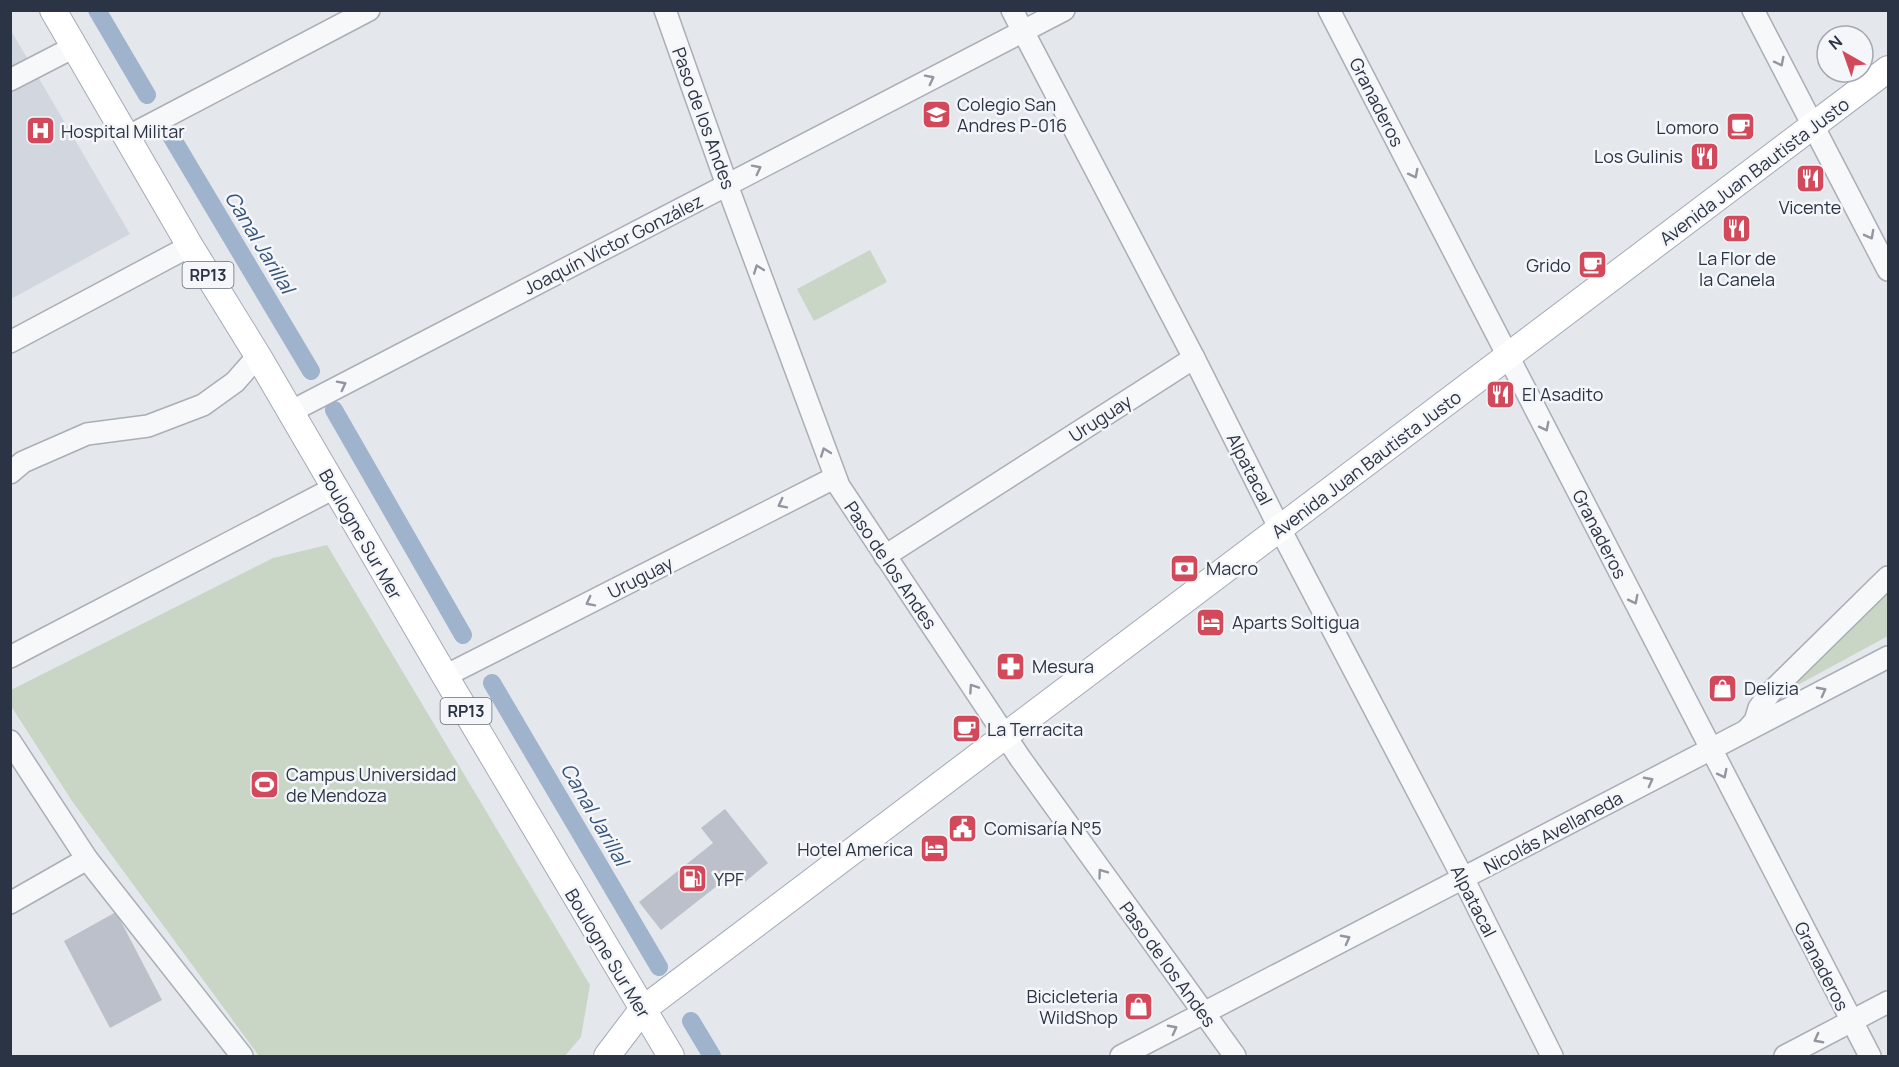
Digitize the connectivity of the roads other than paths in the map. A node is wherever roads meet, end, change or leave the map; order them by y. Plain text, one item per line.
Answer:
1 (53, 10) edge
2 (369, 10) edge
3 (665, 10) edge
4 (1012, 10) edge
5 (1064, 10) edge
6 (1329, 10) edge
7 (1754, 10) edge
8 (1023, 32) junction
9 (75, 47) junction
10 (1888, 69) edge
11 (10, 80) edge
12 (1813, 126) junction
13 (127, 137) junction
14 (727, 185) junction
15 (190, 246) junction
16 (1888, 270) edge
17 (10, 342) edge
18 (258, 356) junction
19 (1508, 356) junction
20 (1194, 358) junction
21 (290, 412) junction
22 (10, 473) edge
23 (834, 478) junction
24 (334, 488) junction
25 (1280, 529) junction
26 (885, 556) junction
27 (1888, 577) edge
28 (10, 657) edge
29 (1888, 657) edge
30 (445, 676) junction
31 (1772, 690) junction
32 (1785, 710) junction
33 (1746, 731) junction
34 (1005, 736) junction
35 (10, 741) edge
36 (1711, 749) junction
37 (87, 859) junction
38 (1463, 878) junction
39 (10, 903) edge
40 (1888, 1002) edge
41 (642, 1011) junction
42 (1203, 1014) junction
43 (1851, 1022) junction
44 (242, 1056) edge
45 (607, 1056) edge
46 (671, 1056) edge
47 (1121, 1056) edge
48 (1235, 1056) edge
49 (1552, 1056) edge
50 (1785, 1056) edge
51 (1870, 1056) edge

1 - 9 main road, Boulogne Sur Mer / RP13
2 - 13 street
3 - 14 street, Paso de los Andes
4 - 8 street, Alpatacal
5 - 8 street, Joaquín Víctor González
6 -> 19 street, Granaderos
7 -> 12 street
14 -> 8 street, Joaquín Víctor González
8 - 20 street, Alpatacal
9 - 11 street
9 - 13 main road, Boulogne Sur Mer / RP13
10 - 12 main road, Avenida Juan Bautista Justo
12 -> 16 street
12 - 19 main road, Avenida Juan Bautista Justo
13 - 15 main road, Boulogne Sur Mer / RP13
21 -> 14 street, Joaquín Víctor González
23 -> 14 street, Paso de los Andes
15 - 17 street
15 - 18 main road, Boulogne Sur Mer / RP13
18 - 21 main road, Boulogne Sur Mer / RP13
18 - 22 street
19 - 25 main road, Avenida Juan Bautista Justo
19 -> 36 street, Granaderos
20 - 25 street, Alpatacal
20 - 26 street, Uruguay
21 - 24 main road, Boulogne Sur Mer / RP13
23 - 26 street, Paso de los Andes
23 -> 30 street, Uruguay
24 - 28 street
24 - 30 main road, Boulogne Sur Mer / RP13
25 - 34 main road, Avenida Juan Bautista Justo
25 - 38 street, Alpatacal
34 -> 26 street, Paso de los Andes
27 - 31 street
32 -> 29 street, Nicolás Avellaneda
30 - 41 main road, Boulogne Sur Mer / RP13
31 - 32 street
31 - 33 street
32 - 33 street, Nicolás Avellaneda
33 - 36 street, Nicolás Avellaneda
34 - 41 main road, Avenida Juan Bautista Justo
42 -> 34 street, Paso de los Andes
35 - 37 street
38 -> 36 street, Nicolás Avellaneda
36 -> 43 street, Granaderos
37 - 39 street
37 - 44 street
42 -> 38 street, Nicolás Avellaneda
38 - 49 street, Alpatacal
40 - 43 street
41 - 45 main road, Avenida Juan Bautista Justo
41 - 46 main road, Boulogne Sur Mer / RP13
47 -> 42 street, Nicolás Avellaneda
42 - 48 street, Paso de los Andes
43 -> 50 street
43 - 51 street, Granaderos

